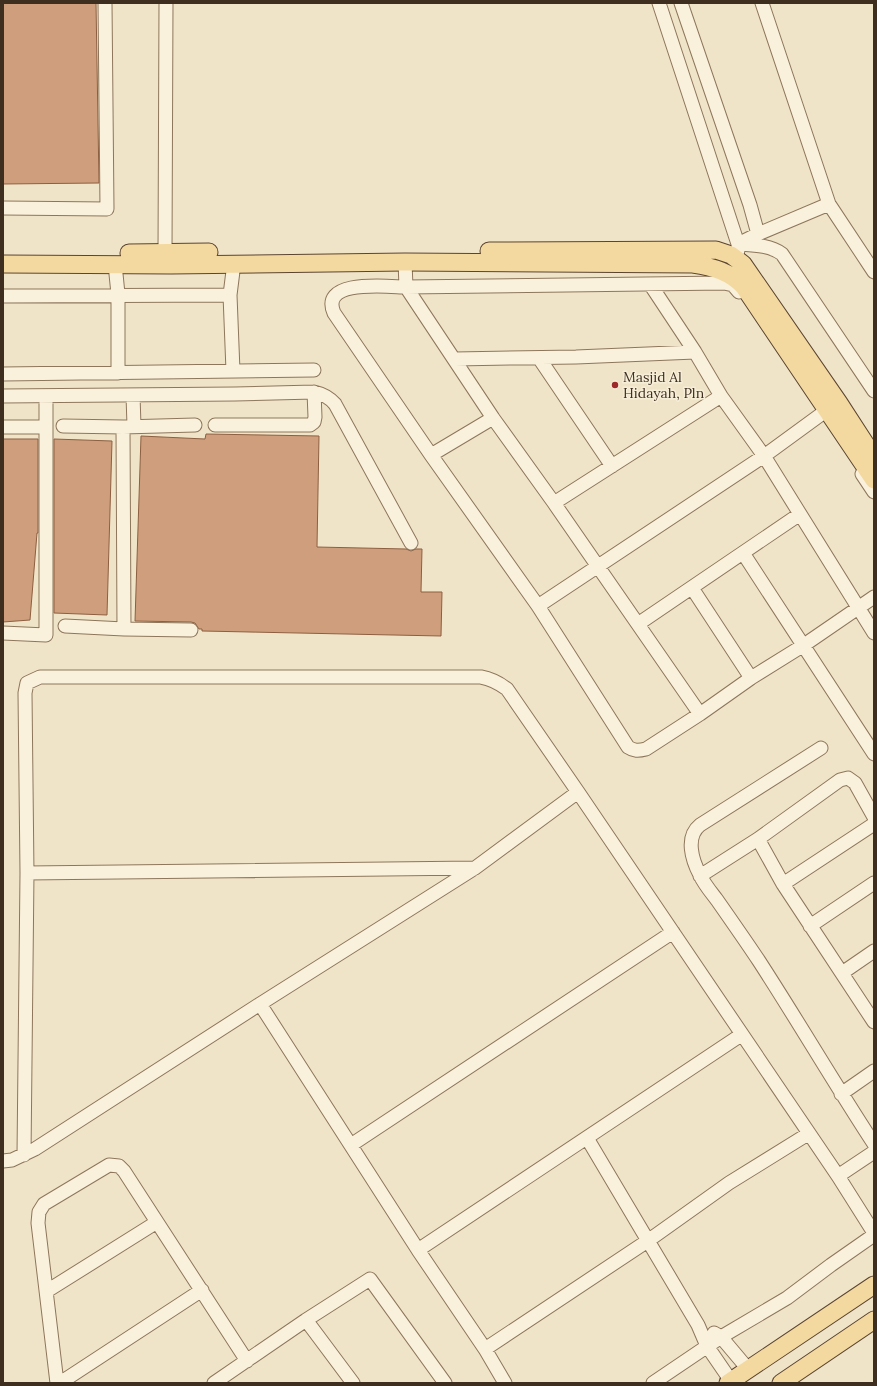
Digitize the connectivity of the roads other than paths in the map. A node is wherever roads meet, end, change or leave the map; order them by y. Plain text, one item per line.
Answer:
1 (105, 3) edge
2 (166, 3) edge
3 (659, 3) edge
4 (681, 3) edge
5 (762, 3) edge
6 (829, 204) junction
7 (3, 208) edge
8 (758, 234) junction
9 (737, 251) junction
10 (164, 252) junction
11 (3, 253) edge
12 (483, 257) junction
13 (405, 262) junction
14 (234, 263) junction
15 (3, 264) edge
16 (115, 264) junction
17 (874, 272) edge
18 (650, 284) junction
19 (406, 287) junction
20 (118, 294) junction
21 (230, 295) junction
22 (3, 296) edge
23 (695, 352) junction
24 (539, 358) junction
25 (455, 359) junction
26 (314, 370) dead end
27 (233, 371) junction
28 (118, 373) junction
29 (3, 374) edge
30 (874, 391) edge
31 (314, 392) junction
32 (3, 396) edge
33 (46, 396) junction
34 (133, 396) junction
35 (722, 396) junction
36 (825, 412) junction
37 (493, 418) junction
38 (195, 425) dead end
39 (215, 425) dead end
40 (63, 426) dead end
41 (128, 426) junction
42 (3, 427) edge
43 (45, 427) junction
44 (431, 455) junction
45 (764, 456) junction
46 (874, 457) edge
47 (612, 466) junction
48 (874, 480) edge
49 (874, 492) edge
50 (554, 503) junction
51 (800, 514) junction
52 (411, 543) dead end
53 (743, 553) junction
54 (598, 565) junction
55 (692, 588) junction
56 (874, 597) edge
57 (538, 606) junction
58 (858, 608) junction
59 (638, 624) junction
60 (65, 626) dead end
61 (124, 629) junction
62 (191, 630) dead end
63 (3, 632) edge
64 (874, 633) edge
65 (804, 645) junction
66 (751, 678) junction
67 (700, 714) junction
68 (821, 748) dead end
69 (874, 754) edge
70 (578, 792) junction
71 (874, 817) edge
72 (874, 824) edge
73 (758, 839) junction
74 (475, 868) junction
75 (26, 873) junction
76 (700, 876) junction
77 (874, 883) edge
78 (783, 884) junction
79 (810, 926) junction
80 (673, 932) junction
81 (874, 951) edge
82 (842, 973) junction
83 (260, 1004) junction
84 (872, 1015) edge
85 (741, 1035) junction
86 (874, 1071) edge
87 (841, 1094) junction
88 (808, 1134) junction
89 (587, 1138) junction
90 (874, 1144) edge
91 (351, 1145) junction
92 (874, 1152) edge
93 (24, 1155) junction
94 (3, 1161) edge
95 (838, 1176) junction
96 (157, 1222) junction
97 (874, 1234) edge
98 (649, 1240) junction
99 (418, 1250) junction
100 (874, 1285) edge
101 (202, 1290) junction
102 (47, 1291) junction
103 (306, 1320) junction
104 (874, 1320) edge
105 (698, 1325) junction
106 (721, 1337) junction
107 (707, 1346) junction
108 (485, 1350) junction
109 (247, 1361) junction
110 (748, 1369) junction
111 (730, 1382) edge
112 (57, 1383) edge
113 (60, 1383) edge
114 (214, 1383) edge
115 (353, 1383) edge
116 (445, 1383) edge
117 (505, 1383) edge
118 (652, 1383) edge
119 (781, 1383) edge

1 - 7 street
2 - 10 street
3 - 9 street
4 - 8 street
5 - 6 street
6 - 8 street
6 - 17 street
8 - 9 street
9 - 12 main road
9 - 30 street
9 - 46 main road
10 - 11 main road
10 - 12 main road
12 - 13 main road
12 - 36 main road
13 - 14 main road
13 - 19 street
14 - 16 main road
14 - 21 street
15 - 16 main road
16 - 20 street
18 - 19 street
18 - 23 street
18 - 36 street
19 - 25 street
19 - 44 street
20 - 21 street
20 - 22 street
20 - 28 street
21 - 27 street
23 - 24 street
23 - 35 street
24 - 25 street
24 - 47 street
25 - 37 street
26 - 27 street
27 - 28 street
28 - 29 street
31 - 34 street
31 - 39 street
31 - 52 street
32 - 33 street
33 - 34 street
33 - 43 street
34 - 41 street
35 - 45 street
35 - 47 street
36 - 45 street
36 - 48 main road
36 - 49 street
37 - 44 street
37 - 50 street
38 - 41 street
40 - 41 street
41 - 61 street
42 - 43 street
43 - 63 street
44 - 57 street
45 - 51 street
45 - 54 street
47 - 50 street
50 - 54 street
51 - 53 street
51 - 58 street
53 - 55 street
53 - 65 street
54 - 57 street
54 - 59 street
55 - 59 street
55 - 66 street
56 - 58 street
57 - 67 street
58 - 64 street
58 - 65 street
59 - 67 street
60 - 61 street
61 - 62 street
65 - 66 street
65 - 69 street
66 - 67 street
68 - 76 street
70 - 74 street
70 - 75 street
70 - 80 street
71 - 73 street
72 - 78 street
73 - 76 street
73 - 78 street
74 - 75 street
74 - 83 street
75 - 93 street
76 - 87 street
77 - 79 street
78 - 79 street
79 - 82 street
80 - 85 street
80 - 91 street
81 - 82 street
82 - 84 street
83 - 91 street
83 - 93 street
85 - 88 street
85 - 89 street
86 - 87 street
87 - 90 street
88 - 95 street
88 - 98 street
89 - 98 street
89 - 99 street
91 - 99 street
92 - 95 street
93 - 94 street
95 - 97 street
96 - 101 street
96 - 102 street
96 - 102 street
97 - 106 street
98 - 105 street
98 - 108 street
99 - 108 street
100 - 110 main road
101 - 109 street
101 - 113 street
102 - 112 street
103 - 109 street
103 - 115 street
103 - 116 street
104 - 119 main road
105 - 106 street
105 - 107 street
106 - 107 street
106 - 110 street
107 - 111 street
107 - 118 street
108 - 117 street
109 - 114 street
110 - 111 main road

